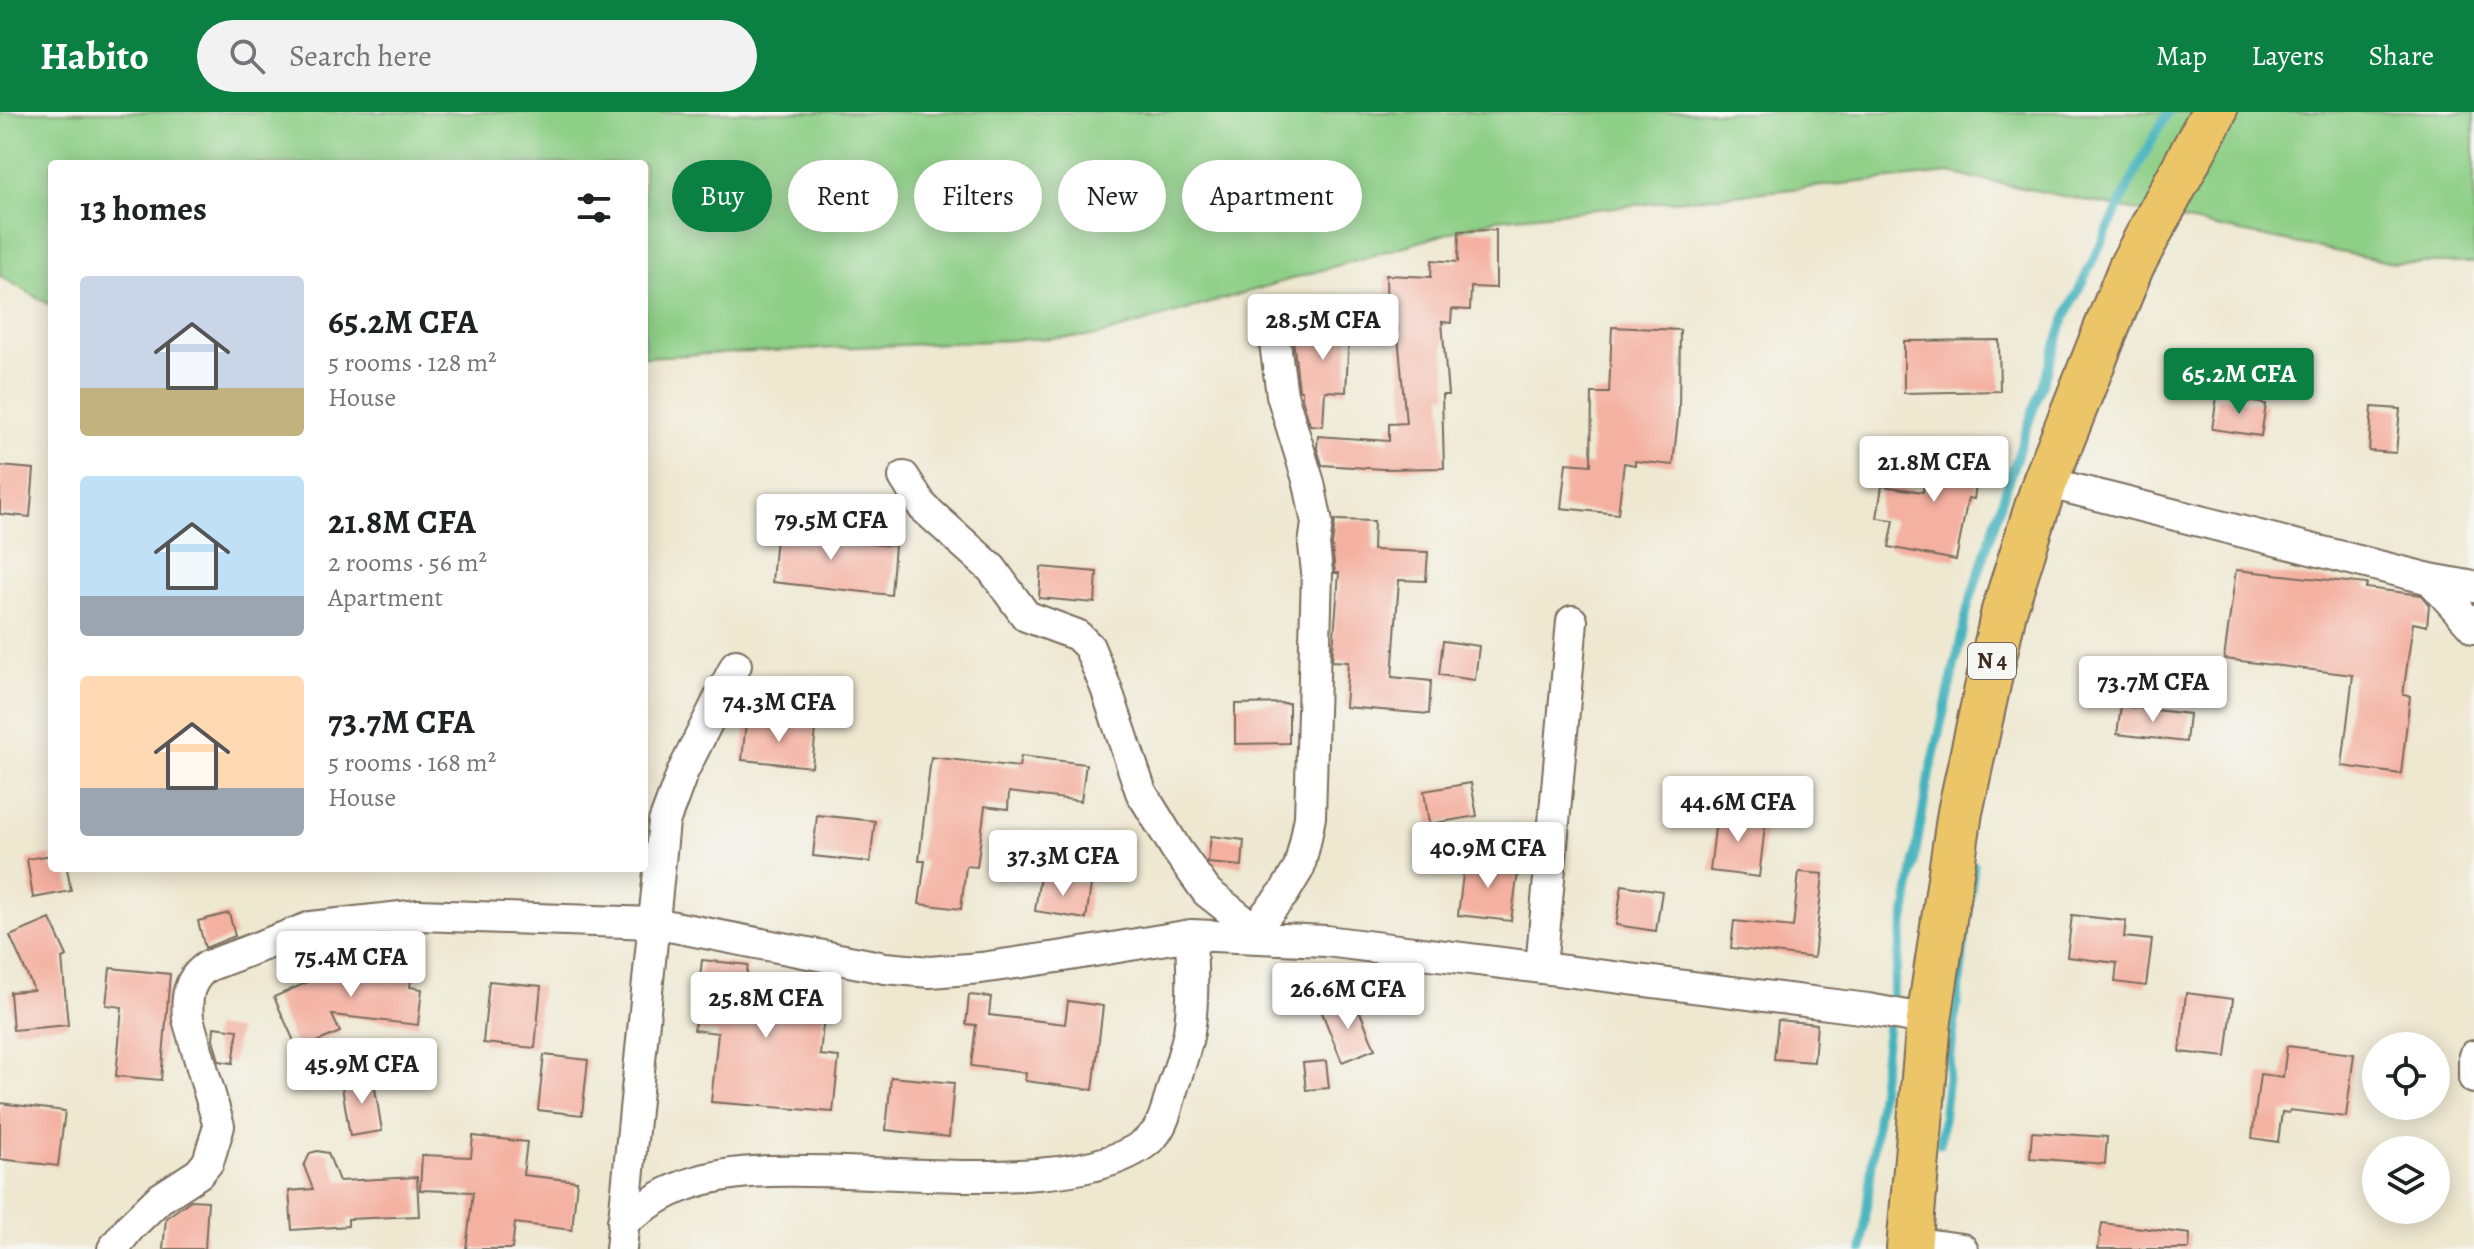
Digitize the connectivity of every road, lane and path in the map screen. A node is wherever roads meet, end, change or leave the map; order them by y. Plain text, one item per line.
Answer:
1 (2214, 112) edge
2 (1272, 321) dead end
3 (904, 477) dead end
4 (2045, 482) junction
5 (2430, 579) junction
6 (2474, 587) edge
7 (1572, 621) dead end
8 (2474, 628) edge
9 (736, 665) dead end
10 (654, 923) junction
11 (1250, 933) junction
12 (1191, 935) junction
13 (1541, 968) junction
14 (1929, 1020) junction
15 (2474, 1056) edge
16 (2474, 1078) edge
17 (622, 1235) edge
18 (1909, 1245) edge
19 (113, 1249) edge
20 (1962, 1249) edge

1 - 4 highway, N 4
2 - 11 street
3 - 11 street
4 - 5 street
4 - 14 highway, N 4
5 - 6 street
5 - 8 street
7 - 13 street
9 - 10 street
10 - 12 street
10 - 17 street
10 - 19 street
11 - 12 street
11 - 13 street
12 - 17 street
13 - 14 street
14 - 18 highway, N 4
15 - 16 street
18 - 20 street

